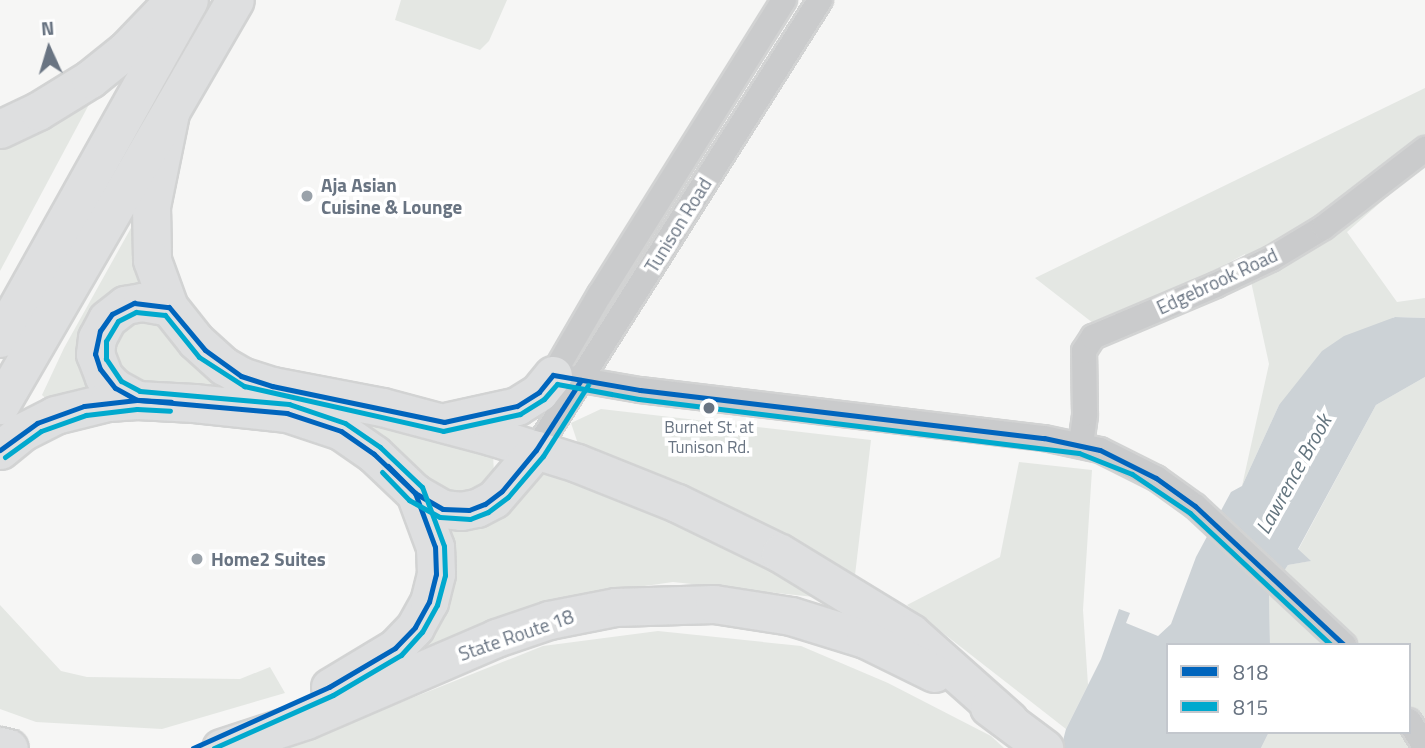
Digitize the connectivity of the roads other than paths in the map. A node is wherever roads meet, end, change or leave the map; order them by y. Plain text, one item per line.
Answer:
1 (174, 0) edge
2 (189, 0) edge
3 (235, 0) edge
4 (785, 0) edge
5 (820, 0) edge
6 (170, 113) junction
7 (0, 129) edge
8 (1425, 149) edge
9 (673, 178) junction
10 (697, 194) junction
11 (169, 307) junction
12 (0, 338) edge
13 (567, 377) junction
14 (137, 400) junction
15 (0, 405) edge
16 (444, 422) junction
17 (1081, 444) junction
18 (0, 450) edge
19 (536, 450) junction
20 (415, 493) junction
21 (1343, 643) edge
22 (1009, 720) junction
23 (1411, 724) edge
24 (0, 746) edge
25 (1425, 747) edge
26 (9, 748) edge
27 (193, 748) edge
28 (221, 748) edge
29 (1044, 748) edge

1 - 7 highway
2 - 12 highway
3 - 6 highway
4 - 9 street, Tunison Road
5 - 10 street, Tunison Road
6 - 11 highway
6 - 15 highway
8 - 17 street, Edgebrook Road
9 - 10 street
9 - 13 street, Tunison Road
10 - 13 street, Tunison Road
11 - 14 highway
11 - 16 highway
13 - 16 highway
13 - 17 street
13 - 19 street, Tunison Road
14 - 18 highway
14 - 20 highway
16 - 19 highway
17 - 21 street
19 - 20 highway
19 - 22 highway
20 - 27 highway
22 - 28 highway, State Route 18
22 - 29 highway, State Route 18
23 - 25 street
24 - 26 highway

